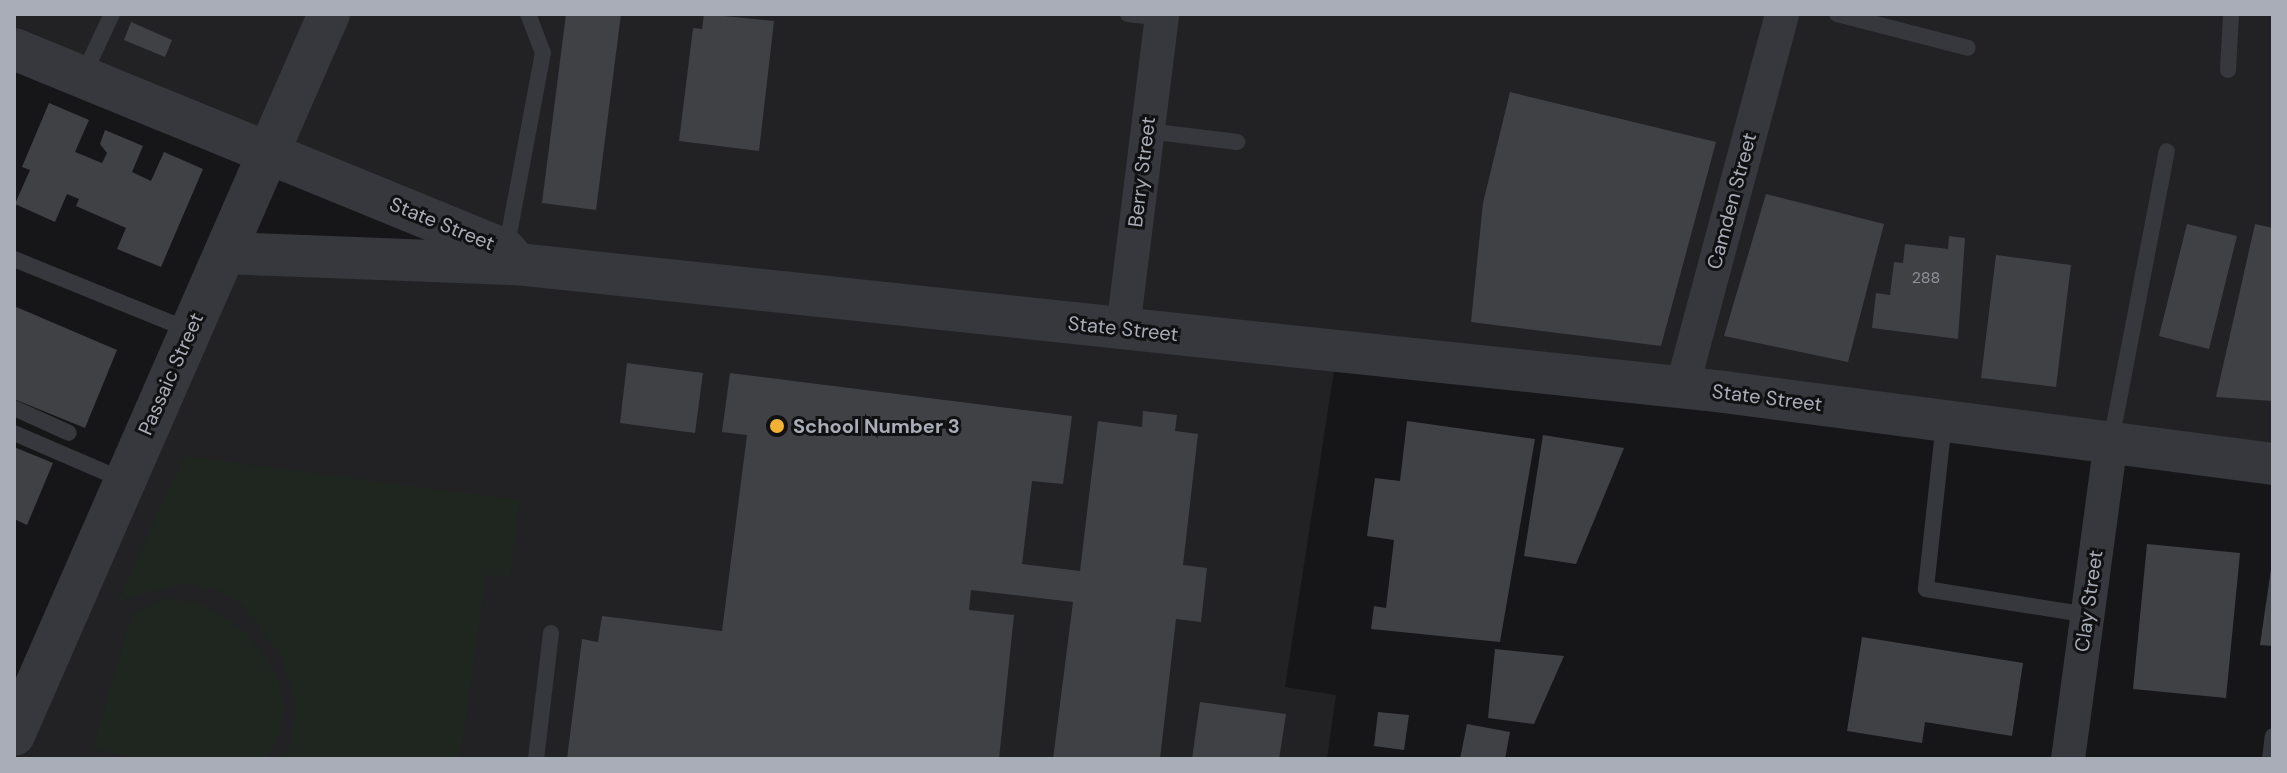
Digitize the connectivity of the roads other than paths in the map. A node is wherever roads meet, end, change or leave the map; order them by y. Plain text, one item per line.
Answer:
1 (112, 14) edge
2 (329, 14) edge
3 (528, 14) edge
4 (1128, 14) edge
5 (1782, 14) edge
6 (1837, 14) edge
7 (2231, 14) edge
8 (1162, 16) edge
9 (1968, 48) dead end
10 (14, 49) edge
11 (2228, 70) dead end
12 (81, 78) junction
13 (1148, 131) junction
14 (1237, 142) dead end
15 (2167, 151) dead end
16 (269, 154) junction
17 (225, 253) junction
18 (511, 257) junction
19 (14, 259) edge
20 (1123, 329) junction
21 (191, 331) junction
22 (1682, 388) junction
23 (14, 408) edge
24 (1944, 421) junction
25 (14, 433) edge
26 (69, 433) dead end
27 (2111, 442) junction
28 (2273, 464) edge
29 (125, 481) junction
30 (2088, 615) junction
31 (551, 633) dead end
32 (14, 735) edge
33 (2273, 736) edge
34 (536, 759) edge
35 (2068, 759) edge
36 (2270, 759) edge

1 - 12 lane
2 - 16 street, Passaic Street
3 - 18 lane
4 - 8 lane
5 - 22 street, Camden Street
6 - 9 lane
7 - 11 lane
8 - 13 street, Berry Street
10 - 12 street, State Street
12 - 16 street, State Street
13 - 14 lane
13 - 20 street, Berry Street
15 - 27 lane
16 - 17 street, Passaic Street
16 - 18 street, State Street
17 - 18 street
17 - 21 street, Passaic Street
18 - 20 street, State Street
19 - 21 lane
20 - 22 street, State Street
21 - 29 street, Passaic Street
22 - 24 street, State Street
23 - 26 lane
24 - 27 street, State Street
24 - 30 lane
25 - 29 lane
27 - 28 street, State Street
27 - 30 street, Clay Street
29 - 32 street, Passaic Street
30 - 35 street, Clay Street
31 - 34 lane
33 - 36 lane

